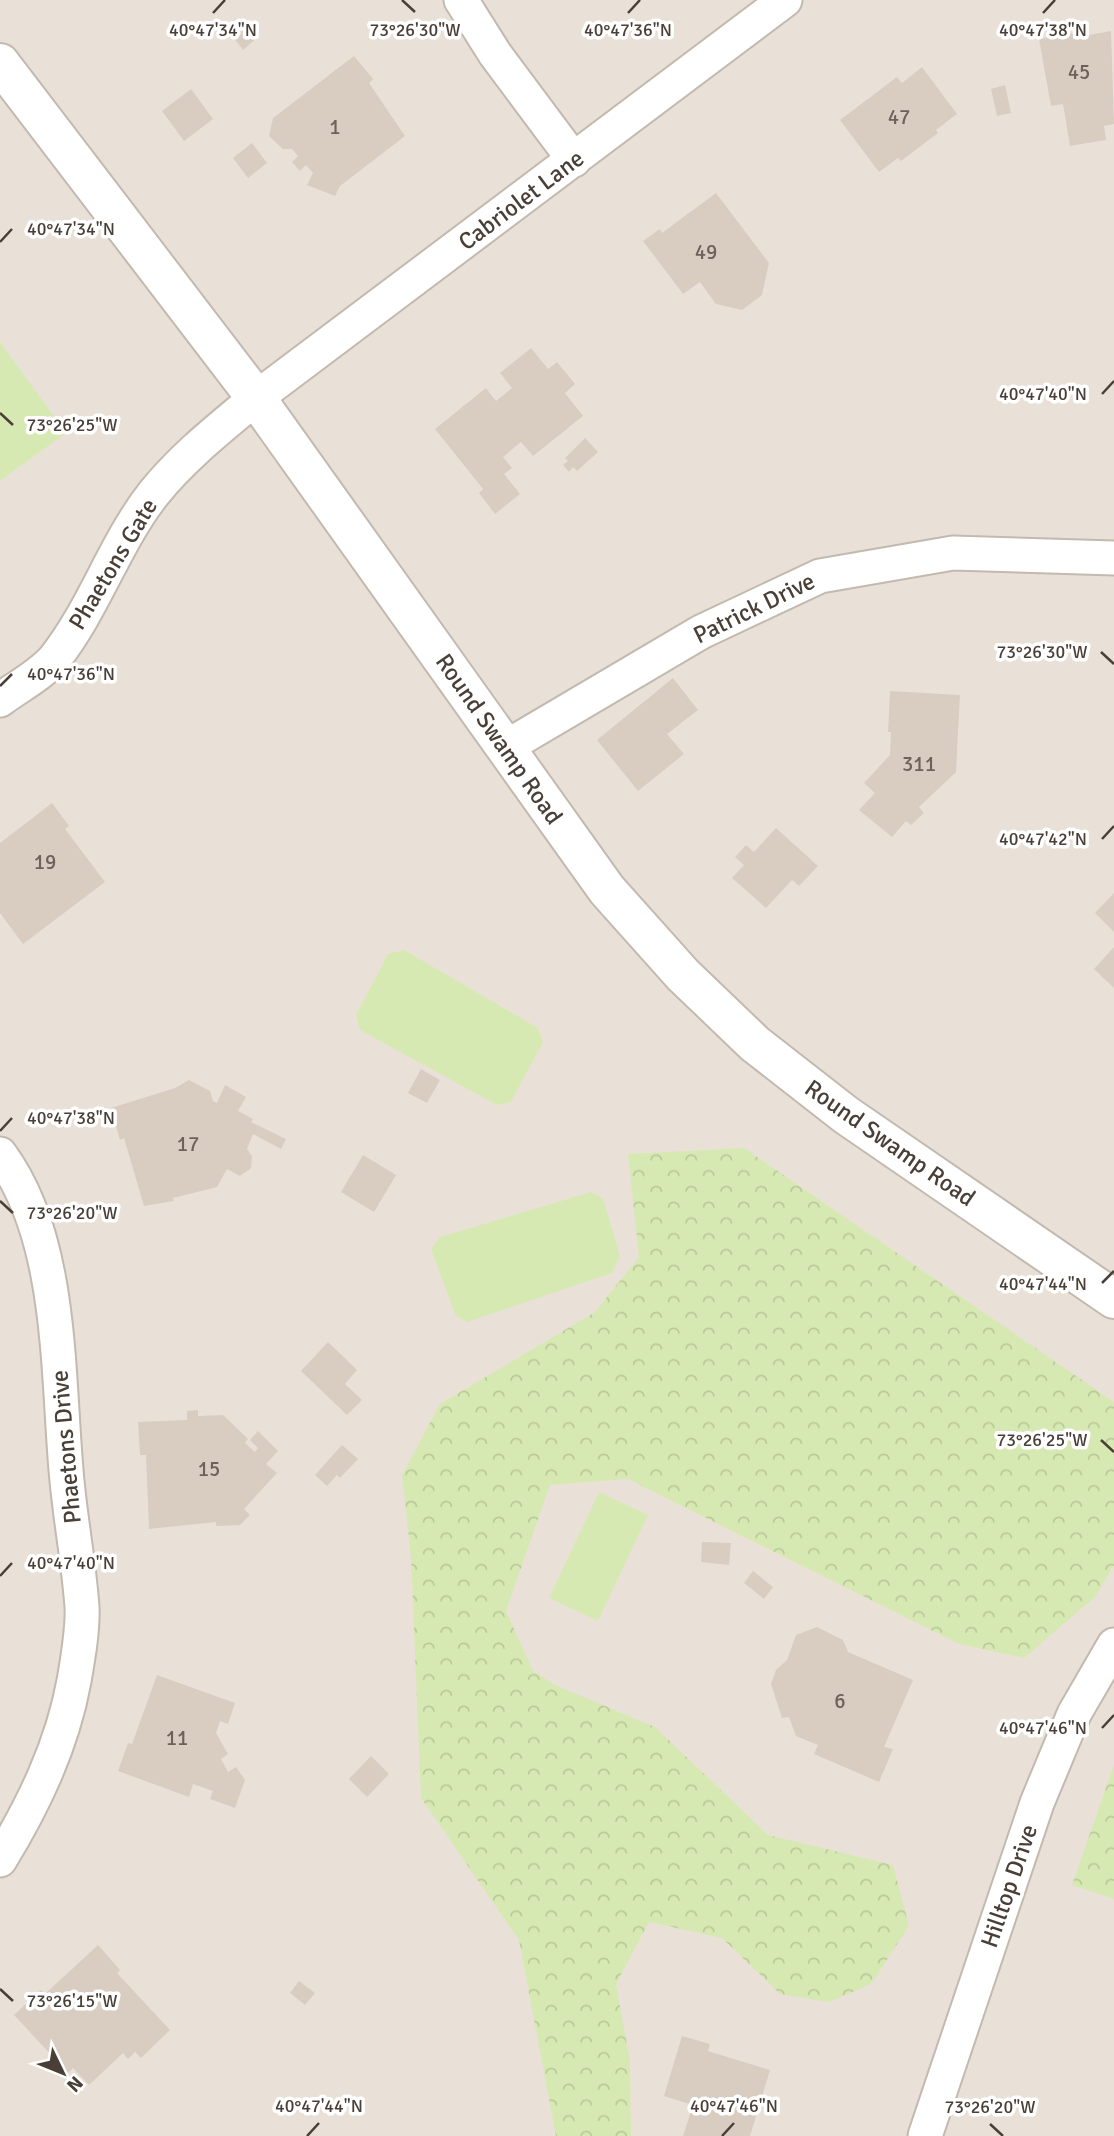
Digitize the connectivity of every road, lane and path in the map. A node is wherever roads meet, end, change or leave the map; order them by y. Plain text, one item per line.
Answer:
1 (461, 0) edge
2 (785, 0) edge
3 (0, 63) edge
4 (575, 160) junction
5 (256, 398) junction
6 (1114, 558) edge
7 (0, 700) edge
8 (506, 747) junction
9 (0, 1154) edge
10 (1114, 1298) edge
11 (1114, 1645) edge
12 (0, 1860) edge
13 (925, 2136) edge

1 - 4 street
2 - 4 street, Cabriolet Lane
3 - 5 street, Round Swamp Road
4 - 5 street, Cabriolet Lane
5 - 7 street, Phaetons Gate
5 - 8 street, Round Swamp Road
6 - 8 street, Patrick Drive
8 - 10 street, Round Swamp Road
9 - 12 street, Phaetons Drive
11 - 13 street, Hilltop Drive

